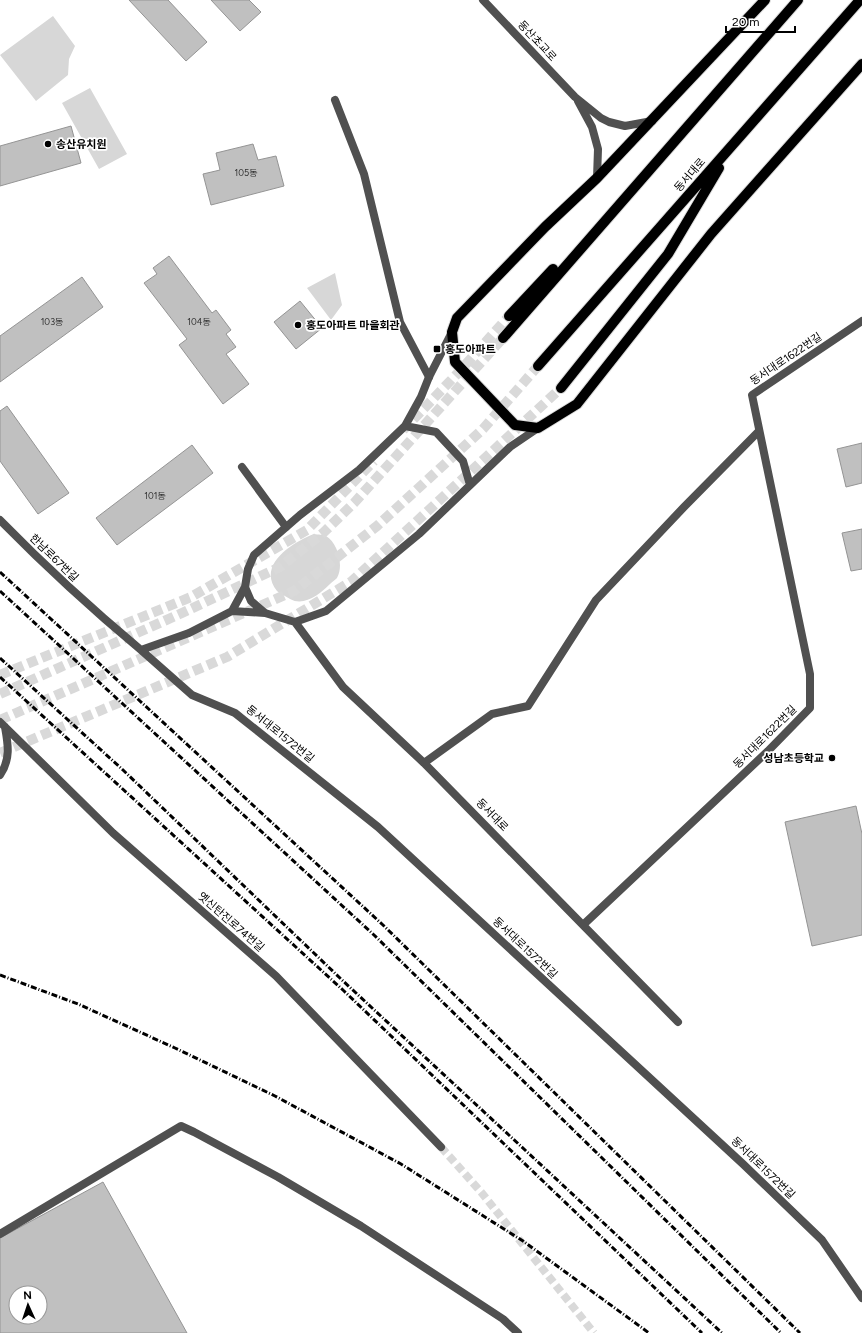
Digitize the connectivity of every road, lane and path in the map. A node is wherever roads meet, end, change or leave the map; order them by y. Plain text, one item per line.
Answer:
1 (483, 0) edge
2 (765, 0) edge
3 (798, 0) edge
4 (860, 0) edge
5 (862, 64) edge
6 (576, 97) junction
7 (335, 100) dead end
8 (652, 121) junction
9 (730, 148) junction
10 (655, 162) junction
11 (597, 178) junction
12 (509, 316) tunnel mouth
13 (862, 321) edge
14 (452, 332) junction
15 (503, 338) tunnel mouth
16 (538, 366) tunnel mouth
17 (429, 377) junction
18 (561, 388) tunnel mouth
19 (405, 426) junction
20 (538, 428) junction
21 (759, 431) junction
22 (242, 467) dead end
23 (470, 485) junction
24 (0, 520) edge
25 (286, 527) junction
26 (246, 587) junction
27 (232, 611) junction
28 (265, 613) junction
29 (295, 622) junction
30 (141, 650) junction
31 (2, 724) edge
32 (424, 763) junction
33 (0, 775) edge
34 (583, 925) junction
35 (678, 1022) dead end
36 (441, 1147) tunnel mouth
37 (0, 1234) edge
38 (862, 1298) edge
39 (518, 1333) edge

1 - 6 street, 동산초교로
2 - 8 main road
3 - 10 main road
4 - 9 main road, 동서대로
5 - 20 main road
6 - 8 street
6 - 11 street
7 - 17 street
8 - 11 main road
9 - 16 main road, 동서대로
9 - 18 main road
10 - 12 main road
10 - 15 main road
11 - 14 main road
13 - 21 street, 동서대로1622번길
14 - 17 street
14 - 20 main road
17 - 19 street
19 - 23 street
19 - 25 street
20 - 23 street
21 - 32 street
21 - 34 street, 동서대로1622번길
22 - 25 street
23 - 29 street
24 - 30 street, 한남로67번길
25 - 26 street
26 - 27 street
26 - 28 street
27 - 28 street
27 - 30 street
28 - 29 street
29 - 32 street, 동서대로
30 - 38 street, 동서대로1572번길
31 - 33 street
31 - 36 street, 옛신탄진로74번길
32 - 34 street, 동서대로
34 - 35 street, 동서대로
37 - 39 street

